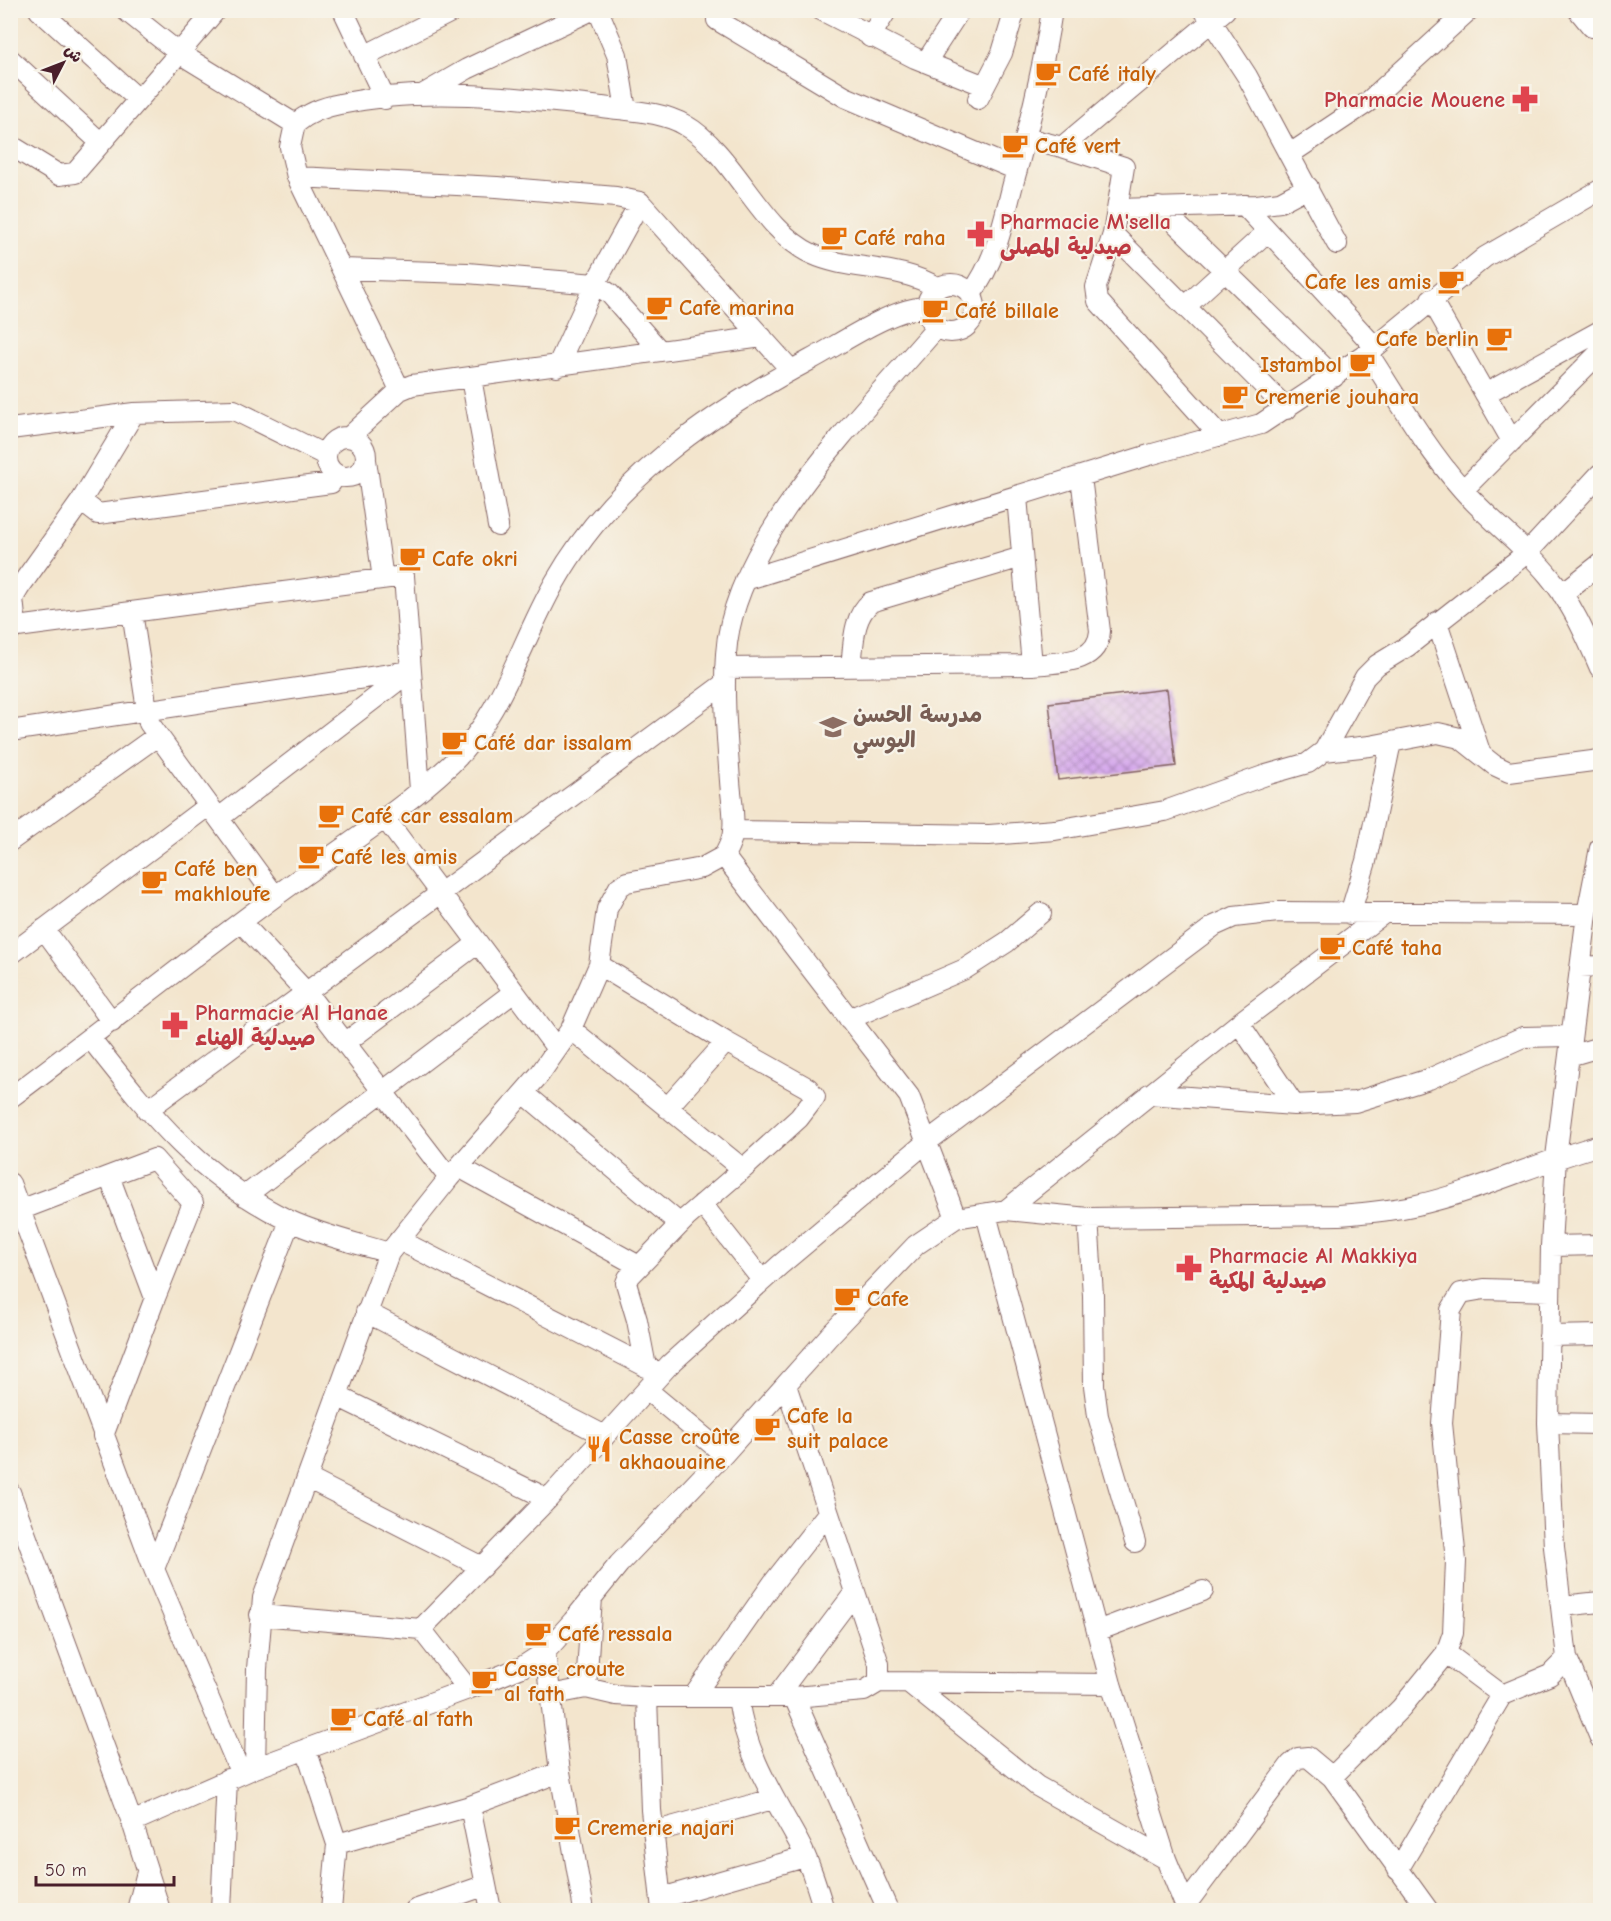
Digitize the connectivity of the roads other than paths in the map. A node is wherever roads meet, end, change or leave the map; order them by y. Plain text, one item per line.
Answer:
1 (39, 10) edge
2 (125, 10) edge
3 (216, 10) edge
4 (343, 10) edge
5 (455, 10) edge
6 (592, 10) edge
7 (597, 10) edge
8 (721, 10) edge
9 (887, 10) edge
10 (960, 10) edge
11 (1015, 10) edge
12 (1469, 10) edge
13 (1578, 10) edge
14 (1050, 11) edge
15 (826, 12) edge
16 (1213, 14) edge
17 (1600, 19) edge
18 (870, 37) junction
19 (179, 53) junction
20 (364, 56) junction
21 (10, 59) edge
22 (926, 62) junction
23 (422, 95) junction
24 (138, 99) junction
25 (385, 99) junction
26 (626, 110) junction
27 (295, 124) junction
28 (1026, 138) junction
29 (101, 143) junction
30 (10, 145) edge
31 (1062, 147) junction
32 (1290, 154) junction
33 (1017, 170) junction
34 (297, 177) junction
35 (1308, 187) junction
36 (1600, 190) edge
37 (640, 202) junction
38 (1244, 206) junction
39 (1159, 207) junction
40 (1118, 208) junction
41 (1268, 231) junction
42 (1113, 234) junction
43 (1337, 244) dead end
44 (342, 269) junction
45 (1225, 270) junction
46 (595, 284) junction
47 (938, 288) junction
48 (971, 294) junction
49 (1431, 299) junction
50 (1186, 306) junction
51 (927, 307) junction
52 (937, 327) junction
53 (1600, 331) edge
54 (762, 337) junction
55 (1372, 350) junction
56 (660, 351) junction
57 (1600, 352) edge
58 (556, 367) junction
59 (791, 370) junction
60 (1334, 377) junction
61 (471, 378) junction
62 (400, 390) junction
63 (1485, 394) junction
64 (1287, 409) junction
65 (134, 413) junction
66 (10, 429) edge
67 (356, 431) junction
68 (1220, 436) junction
69 (1512, 441) junction
70 (326, 454) junction
71 (366, 457) junction
72 (335, 474) junction
73 (1600, 474) edge
74 (1081, 477) junction
75 (1463, 490) junction
76 (1017, 497) junction
77 (81, 501) junction
78 (498, 525) dead end
79 (1528, 552) junction
80 (1022, 558) junction
81 (1600, 564) edge
82 (383, 579) junction
83 (745, 580) junction
84 (1562, 594) junction
85 (132, 612) junction
86 (1437, 622) junction
87 (14, 628) edge
88 (1598, 655) edge
89 (1032, 665) junction
90 (851, 667) junction
91 (411, 671) junction
92 (725, 676) junction
93 (147, 711) junction
94 (10, 731) edge
95 (157, 736) junction
96 (1391, 742) junction
97 (1324, 751) junction
98 (1480, 753) junction
99 (1600, 760) edge
100 (420, 790) junction
101 (214, 812) junction
102 (384, 817) junction
103 (733, 831) junction
104 (10, 841) edge
105 (1600, 848) edge
106 (724, 856) junction
107 (440, 892) junction
108 (275, 896) junction
109 (1041, 913) dead end
110 (1350, 914) junction
111 (1383, 914) junction
112 (1587, 914) junction
113 (241, 922) junction
114 (44, 929) junction
115 (478, 943) junction
116 (10, 955) edge
117 (598, 965) junction
118 (1600, 966) edge
119 (1580, 967) junction
120 (306, 992) junction
121 (514, 992) junction
122 (849, 1019) junction
123 (112, 1022) junction
124 (1239, 1023) junction
125 (570, 1029) junction
126 (91, 1039) junction
127 (726, 1042) junction
128 (345, 1043) junction
129 (1569, 1046) junction
130 (1600, 1047) edge
131 (557, 1049) junction
132 (382, 1090) junction
133 (524, 1093) junction
134 (1149, 1094) junction
135 (10, 1098) edge
136 (1294, 1105) junction
137 (667, 1108) junction
138 (147, 1110) junction
139 (928, 1141) junction
140 (1600, 1145) edge
141 (1556, 1157) junction
142 (743, 1169) junction
143 (454, 1172) junction
144 (109, 1176) junction
145 (10, 1183) edge
146 (245, 1196) junction
147 (702, 1204) junction
148 (20, 1210) junction
149 (1006, 1210) junction
150 (986, 1214) junction
151 (956, 1218) junction
152 (1088, 1218) junction
153 (290, 1221) junction
154 (680, 1224) junction
155 (1600, 1245) edge
156 (394, 1246) junction
157 (1551, 1246) junction
158 (637, 1265) junction
159 (762, 1280) junction
160 (1550, 1291) junction
161 (155, 1298) junction
162 (366, 1312) junction
163 (1600, 1335) edge
164 (1549, 1336) junction
165 (653, 1371) junction
166 (786, 1385) junction
167 (647, 1390) junction
168 (337, 1395) junction
169 (1548, 1423) junction
170 (1600, 1424) edge
171 (103, 1436) junction
172 (605, 1436) junction
173 (724, 1454) junction
174 (307, 1478) junction
175 (10, 1492) edge
176 (548, 1499) junction
177 (828, 1513) junction
178 (1135, 1542) dead end
179 (482, 1567) junction
180 (154, 1569) junction
181 (1203, 1591) dead end
182 (855, 1593) junction
183 (592, 1597) junction
184 (1600, 1602) edge
185 (1562, 1606) junction
186 (260, 1615) junction
187 (421, 1629) junction
188 (1097, 1631) junction
189 (545, 1652) junction
190 (1446, 1653) junction
191 (1567, 1658) junction
192 (879, 1682) junction
193 (909, 1683) junction
194 (1111, 1684) junction
195 (586, 1688) junction
196 (468, 1689) junction
197 (550, 1695) junction
198 (1502, 1695) junction
199 (647, 1697) junction
200 (693, 1697) junction
201 (785, 1697) junction
202 (738, 1698) junction
203 (1600, 1738) edge
204 (306, 1749) junction
205 (560, 1772) junction
206 (241, 1773) junction
207 (1332, 1777) junction
208 (773, 1799) junction
209 (470, 1806) junction
210 (132, 1822) junction
211 (653, 1832) junction
212 (337, 1844) junction
213 (805, 1857) junction
214 (1166, 1859) junction
215 (1398, 1870) junction
216 (147, 1872) junction
217 (486, 1885) junction
218 (662, 1904) edge
219 (1186, 1908) edge
220 (137, 1911) edge
221 (160, 1911) edge
222 (221, 1911) edge
223 (331, 1911) edge
224 (414, 1911) edge
225 (491, 1911) edge
226 (584, 1911) edge
227 (824, 1911) edge
228 (888, 1911) edge
229 (1428, 1911) edge

1 - 24 street
2 - 19 street
3 - 19 street
4 - 20 street
5 - 20 street
6 - 23 street
7 - 26 street
8 - 33 street
9 - 18 street
10 - 22 street
11 - 22 street
12 - 32 street
13 - 17 street
14 - 28 street
15 - 18 street
16 - 31 street
16 - 32 street
18 - 22 street
19 - 24 street
19 - 27 street
20 - 25 street
21 - 29 street
23 - 25 street
23 - 26 street
24 - 29 street
25 - 27 street
26 - 47 street
27 - 34 street
28 - 31 street
28 - 33 street
29 - 30 street
31 - 40 street
32 - 35 street
33 - 48 street
34 - 37 street
34 - 44 street
35 - 38 street
35 - 43 street
36 - 49 street
37 - 46 street
37 - 54 street
38 - 39 street
38 - 41 street
39 - 40 street
39 - 45 street
40 - 42 street
41 - 45 street
41 - 55 street
42 - 50 street
42 - 68 street
44 - 46 street
44 - 62 street
45 - 50 street
45 - 60 street
46 - 56 street
46 - 58 street
47 - 48 street
47 - 51 street
48 - 52 street
49 - 55 street
49 - 63 street
50 - 64 street
51 - 52 street
51 - 59 street
52 - 83 street
53 - 63 street
54 - 56 street
54 - 59 street
55 - 60 street
55 - 75 street
56 - 58 street
57 - 69 street
58 - 61 street
59 - 100 street
60 - 64 street
61 - 62 street
61 - 78 street
62 - 67 street
63 - 69 street
64 - 68 street
65 - 66 street
65 - 70 street
65 - 77 street
67 - 70 street
67 - 71 street
68 - 74 street
69 - 75 street
70 - 72 street
71 - 72 street
71 - 82 street
72 - 77 street
73 - 79 street
74 - 76 street
74 - 89 street
75 - 79 street
76 - 80 street
76 - 83 street
77 - 87 street
79 - 84 street
79 - 86 street
80 - 89 street
80 - 90 street
81 - 84 street
82 - 85 street
82 - 91 street
83 - 92 street
84 - 88 street
85 - 87 street
85 - 93 street
86 - 97 street
86 - 98 street
89 - 90 street
90 - 92 street
91 - 93 street
91 - 100 street
91 - 101 street
92 - 103 street
92 - 107 street
93 - 94 street
93 - 95 street
95 - 101 street
95 - 104 street
96 - 97 street
96 - 98 street
96 - 110 street
97 - 103 street
98 - 99 street
100 - 102 street
101 - 108 street
101 - 114 street
102 - 107 street
102 - 108 street
103 - 106 street
105 - 112 street
106 - 117 street
106 - 122 street
107 - 115 street
107 - 120 street
108 - 113 street
109 - 122 street
110 - 111 street
110 - 139 street
111 - 112 street
111 - 124 street
112 - 119 street
113 - 120 street
113 - 123 street
114 - 116 street
114 - 123 street
115 - 121 street
115 - 128 street
117 - 125 street
117 - 127 street
118 - 119 street
119 - 129 street
120 - 128 street
120 - 138 street
121 - 131 street
121 - 132 street
122 - 139 street
123 - 126 street
124 - 134 street
124 - 136 street
125 - 131 street
125 - 137 street
126 - 135 street
126 - 138 street
127 - 137 street
127 - 142 street
128 - 132 street
129 - 130 street
129 - 136 street
129 - 141 street
131 - 133 street
132 - 143 street
132 - 146 street
133 - 143 street
133 - 154 street
134 - 136 street
134 - 149 street
137 - 142 street
138 - 146 street
139 - 151 street
139 - 159 street
140 - 141 street
141 - 152 street
141 - 157 street
142 - 147 street
143 - 156 street
143 - 158 street
144 - 148 street
144 - 161 street
144 - 161 street
145 - 148 street
146 - 153 street
147 - 154 street
147 - 159 street
148 - 171 street
149 - 150 street
149 - 152 street
150 - 151 street
150 - 188 street
151 - 166 street
152 - 178 street
153 - 156 street
153 - 180 street
154 - 158 street
155 - 157 street
156 - 162 street
156 - 165 street
157 - 160 street
158 - 165 street
159 - 165 street
160 - 164 street
160 - 190 street
161 - 171 street
162 - 168 street
162 - 172 street
163 - 164 street
164 - 169 street
165 - 167 street
166 - 173 street
166 - 177 street
167 - 172 street
167 - 173 street
168 - 174 street
168 - 176 street
169 - 170 street
169 - 185 street
171 - 180 street
172 - 176 street
173 - 183 street
174 - 179 street
174 - 186 street
175 - 210 street
176 - 179 street
177 - 182 street
177 - 200 street
179 - 187 street
180 - 206 street
181 - 188 street
182 - 192 street
182 - 201 street
183 - 189 street
183 - 195 street
184 - 185 street
185 - 191 street
186 - 187 street
186 - 206 street
187 - 196 street
188 - 194 street
189 - 196 street
189 - 197 street
190 - 198 street
190 - 207 street
191 - 198 street
191 - 203 street
192 - 193 street
192 - 201 street
193 - 194 street
193 - 214 street
194 - 214 street
195 - 197 street
195 - 199 street
196 - 204 street
197 - 205 street
198 - 215 street
199 - 200 street
199 - 211 street
200 - 202 street
201 - 202 street
201 - 228 street
202 - 208 street
204 - 206 street
204 - 212 street
205 - 209 street
205 - 226 street
206 - 210 street
206 - 222 street
207 - 215 street
207 - 219 street
208 - 211 street
208 - 213 street
209 - 212 street
209 - 217 street
210 - 216 street
211 - 218 street
212 - 223 street
213 - 218 street
213 - 227 street
214 - 219 street
215 - 229 street
216 - 220 street
216 - 221 street
217 - 224 street
217 - 225 street

